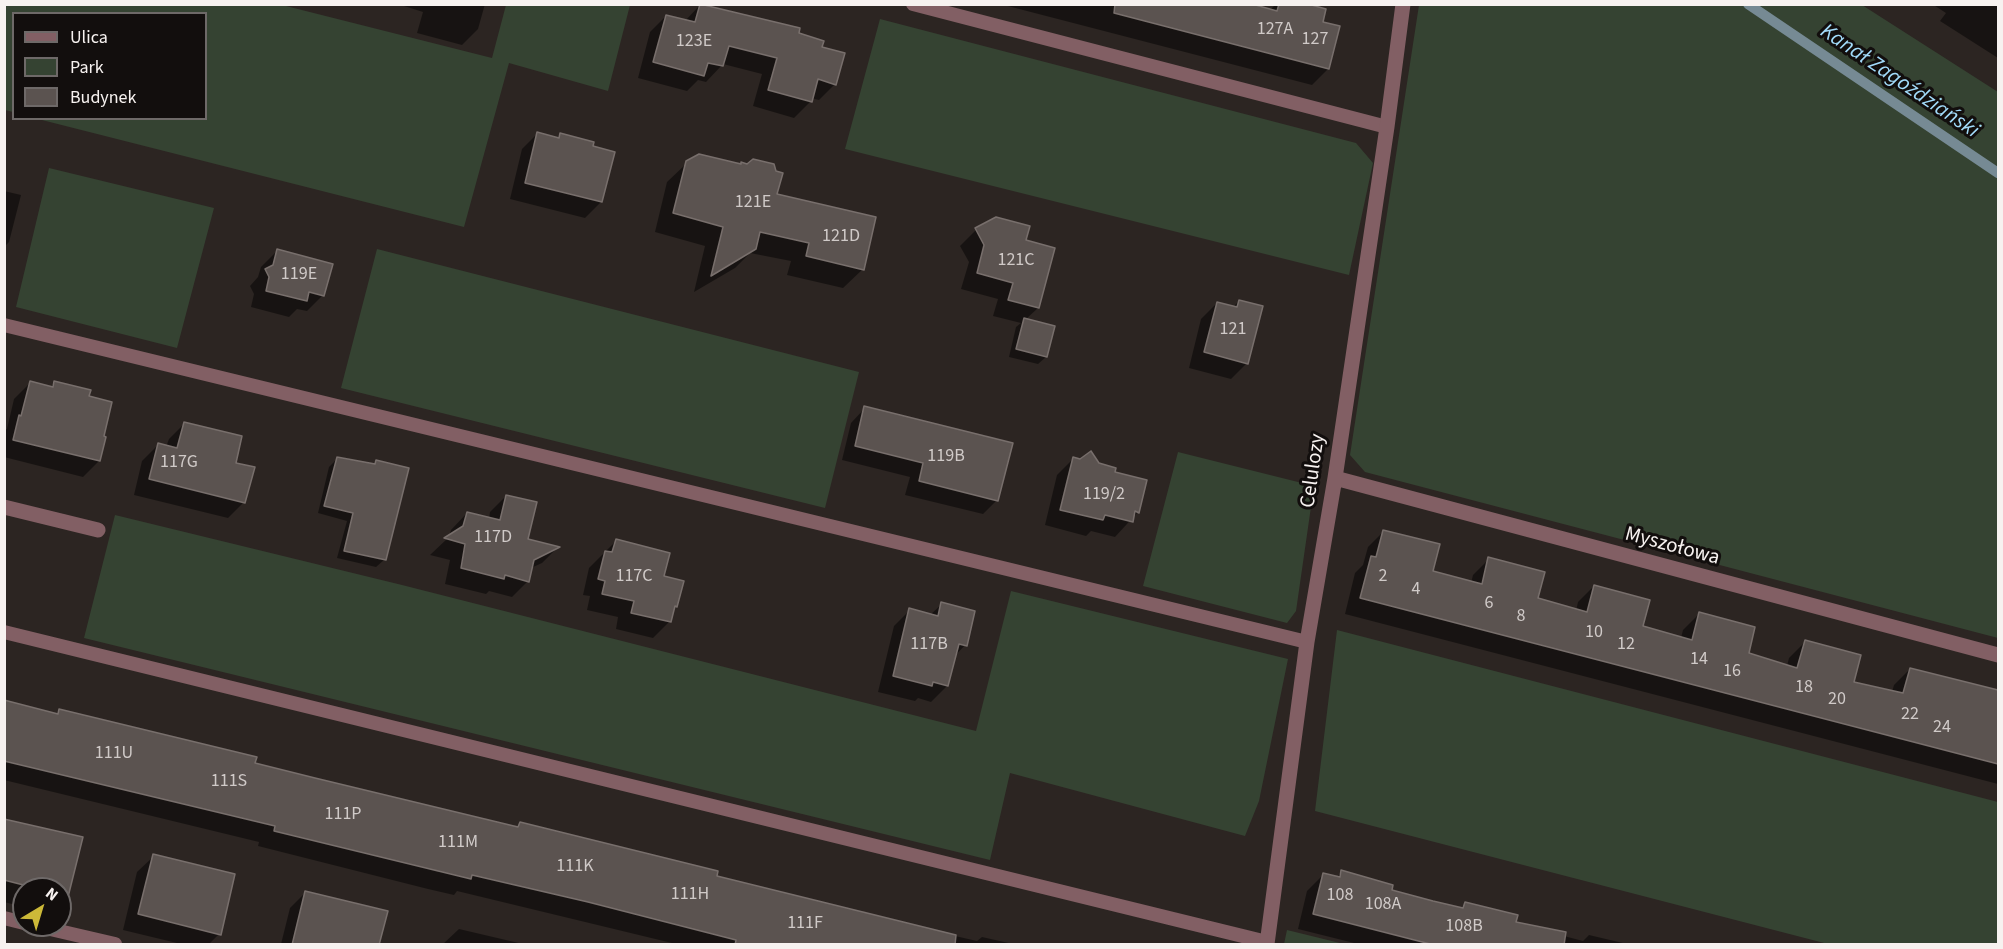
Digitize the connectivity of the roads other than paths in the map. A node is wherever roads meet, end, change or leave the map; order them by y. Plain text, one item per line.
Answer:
1 (913, 4) edge
2 (1403, 4) edge
3 (1387, 127) junction
4 (4, 325) edge
5 (1335, 478) junction
6 (4, 507) edge
7 (98, 530) dead end
8 (4, 632) edge
9 (1307, 642) junction
10 (1998, 655) edge
11 (72, 935) edge
12 (1267, 943) edge
13 (115, 945) edge

1 - 3 lane
2 - 3 street, Celulozy
3 - 5 street, Celulozy
4 - 9 lane
5 - 9 street, Celulozy
5 - 10 street, Myszołowa
6 - 7 street
8 - 12 lane
9 - 12 street, Celulozy
11 - 13 lane

